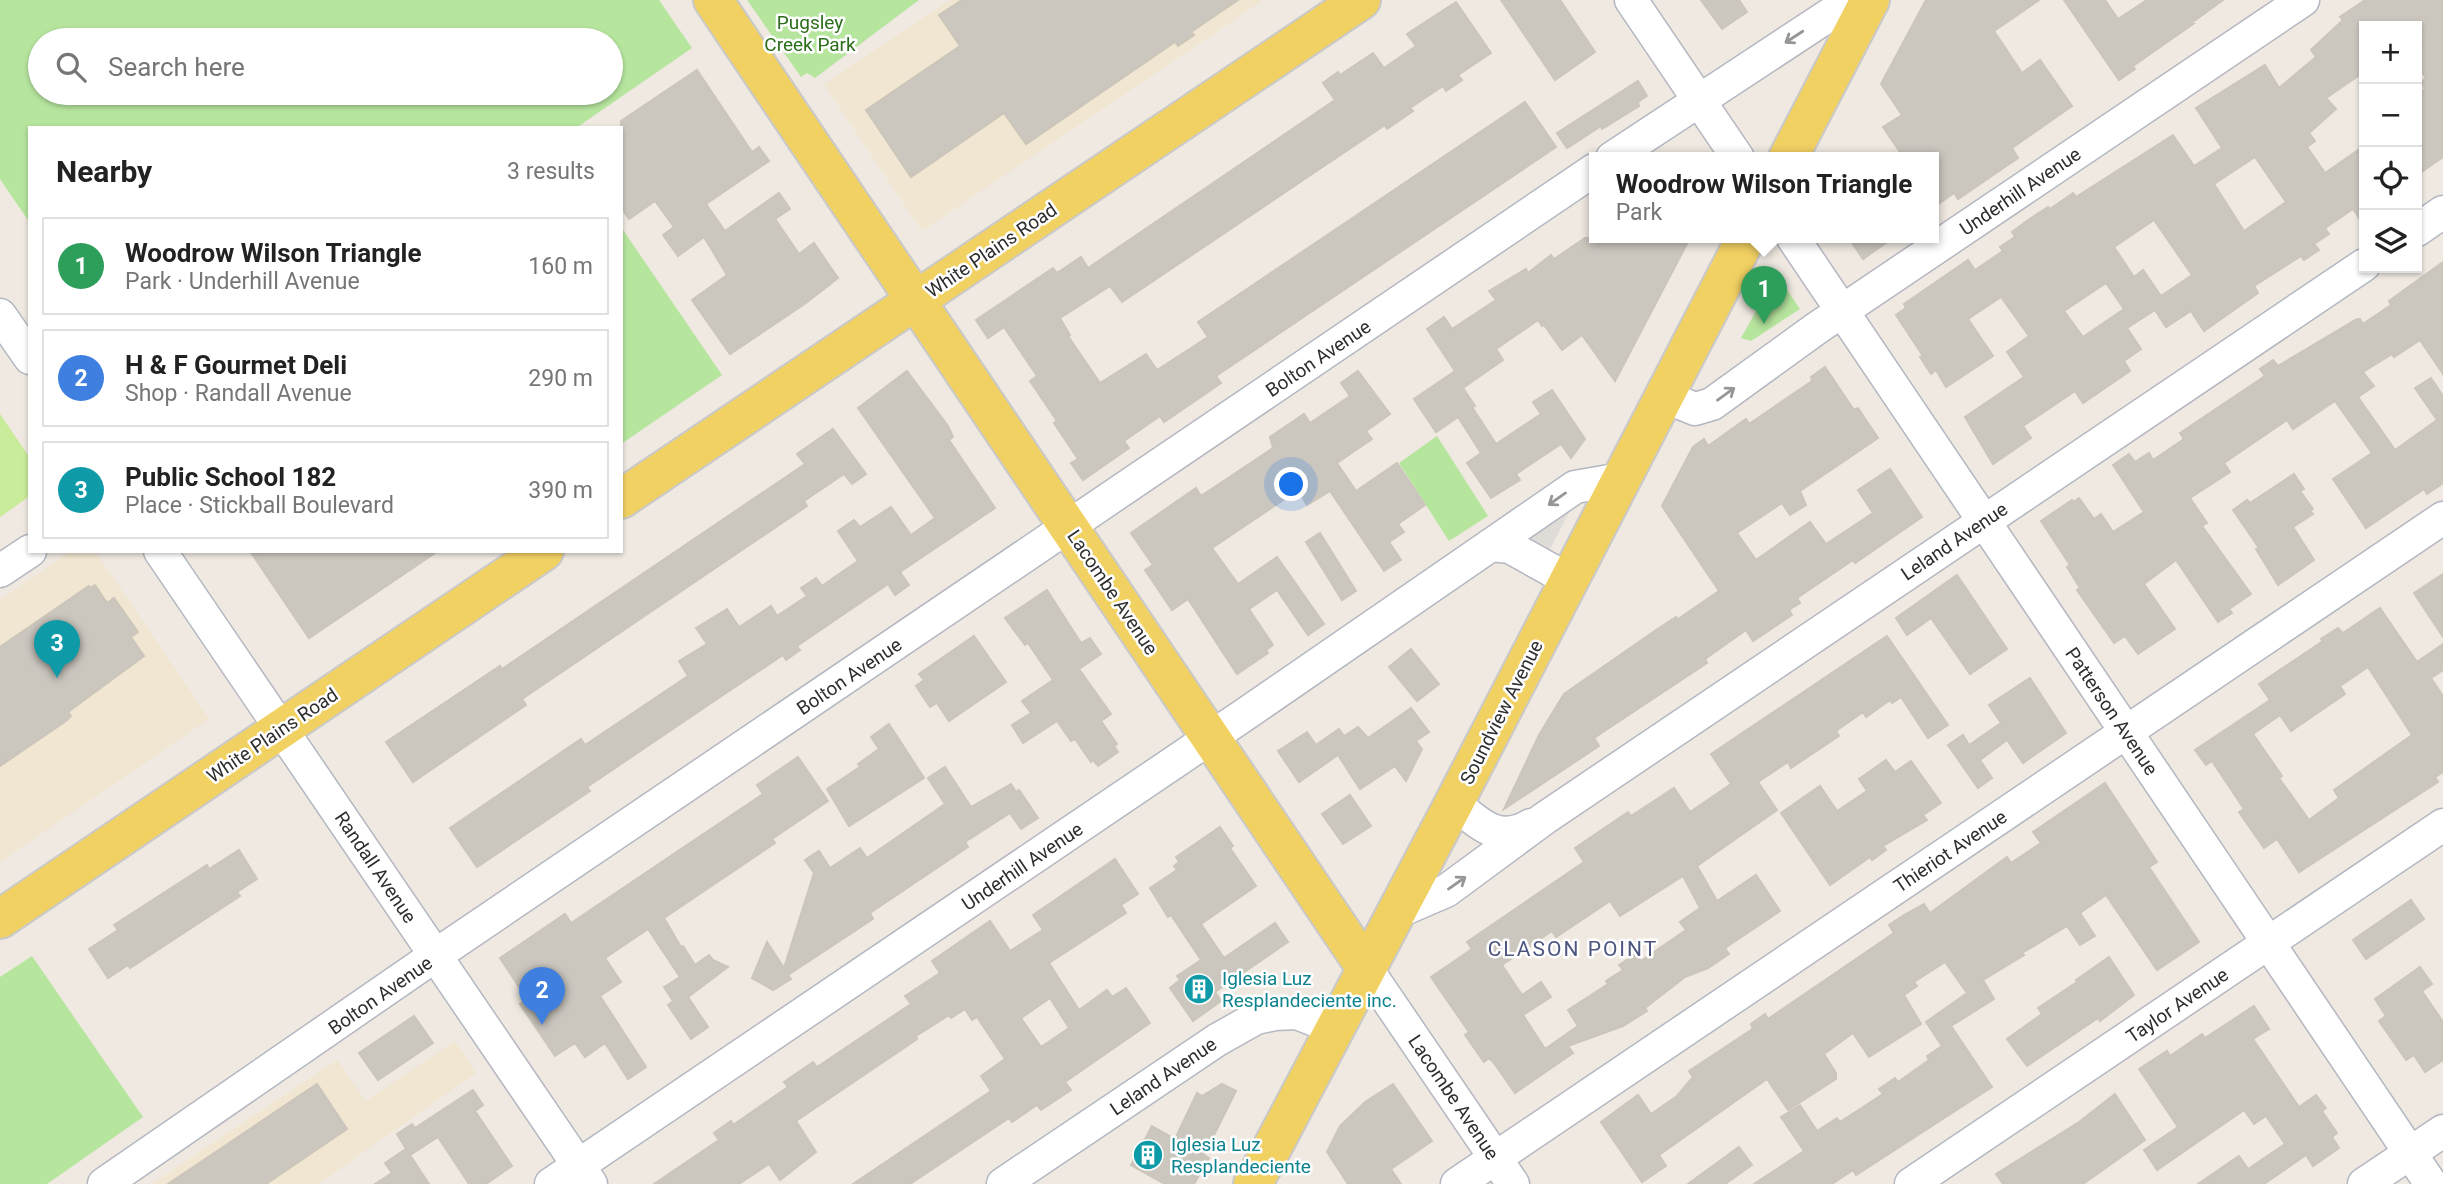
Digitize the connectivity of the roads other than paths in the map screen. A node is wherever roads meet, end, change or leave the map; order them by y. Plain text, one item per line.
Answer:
1 (713, 0) edge
2 (1361, 0) edge
3 (1631, 0) edge
4 (1852, 0) edge
5 (1870, 0) edge
6 (2303, 0) edge
7 (1698, 99) junction
8 (1621, 152) edge
9 (1734, 152) edge
10 (1791, 152) edge
11 (1589, 173) edge
12 (2443, 212) edge
13 (2422, 227) edge
14 (1743, 243) edge
15 (1796, 243) edge
16 (2359, 268) edge
17 (916, 301) junction
18 (1842, 311) junction
19 (0, 315) edge
20 (28, 355) edge
21 (1663, 396) junction
22 (1621, 479) junction
23 (623, 498) edge
24 (2443, 518) edge
25 (1984, 521) junction
26 (1069, 528) junction
27 (1491, 545) junction
28 (28, 552) edge
29 (161, 553) edge
30 (541, 553) edge
31 (0, 571) edge
32 (1569, 580) junction
33 (281, 728) junction
34 (2126, 732) junction
35 (1211, 737) junction
36 (1454, 803) junction
37 (1545, 818) junction
38 (2443, 825) edge
39 (1395, 913) junction
40 (0, 919) edge
41 (2269, 943) junction
42 (436, 956) junction
43 (1366, 968) junction
44 (1335, 1028) junction
45 (2443, 1131) edge
46 (2410, 1153) junction
47 (1495, 1158) junction
48 (585, 1175) edge
49 (104, 1184) edge
50 (551, 1184) edge
51 (1003, 1184) edge
52 (1253, 1184) edge
53 (1457, 1184) edge
54 (1513, 1184) edge
55 (1911, 1184) edge
56 (2364, 1184) edge
57 (2431, 1184) edge

1 - 17 main road, Lacombe Avenue
2 - 17 main road, White Plains Road
3 - 7 street
4 -> 7 street
5 - 10 main road
6 - 18 street, Underhill Avenue
7 - 8 street
7 - 9 street
11 - 26 street, Bolton Avenue
12 - 13 street
14 - 21 main road, Soundview Avenue
15 - 18 street, Patterson Avenue
16 - 25 street, Leland Avenue
17 - 23 main road, White Plains Road
17 - 26 main road, Lacombe Avenue
21 -> 18 street, Underhill Avenue
18 - 25 street, Patterson Avenue
19 - 20 street
21 - 22 main road, Soundview Avenue
22 -> 27 street, Underhill Avenue
22 - 32 main road, Soundview Avenue
24 - 34 street, Thieriot Avenue
25 - 34 street, Patterson Avenue
25 - 37 street, Leland Avenue
26 - 35 main road, Lacombe Avenue
26 - 42 street, Bolton Avenue
27 - 32 street
27 - 35 street, Underhill Avenue
28 - 31 street
29 - 33 street, Randall Avenue
30 - 33 main road, White Plains Road
32 - 36 main road, Soundview Avenue
33 - 40 main road, White Plains Road
33 - 42 street, Randall Avenue
34 - 41 street, Patterson Avenue
34 - 47 street, Thieriot Avenue
35 - 43 main road, Lacombe Avenue
35 - 48 street, Underhill Avenue
36 - 37 street, Leland Avenue
36 - 39 main road, Soundview Avenue
39 -> 37 street, Leland Avenue
38 - 41 street, Taylor Avenue
39 - 43 main road, Soundview Avenue
41 - 46 street, Patterson Avenue
41 - 55 street, Taylor Avenue
42 - 48 street, Randall Avenue
42 - 49 street, Bolton Avenue
43 - 44 main road, Soundview Avenue
43 - 47 street, Lacombe Avenue
44 - 51 street, Leland Avenue
44 - 52 main road, Soundview Avenue
45 - 46 street
46 - 56 street
46 - 57 street, Patterson Avenue
47 - 53 street, Thieriot Avenue
47 - 54 street, Lacombe Avenue
48 - 50 street, Underhill Avenue

